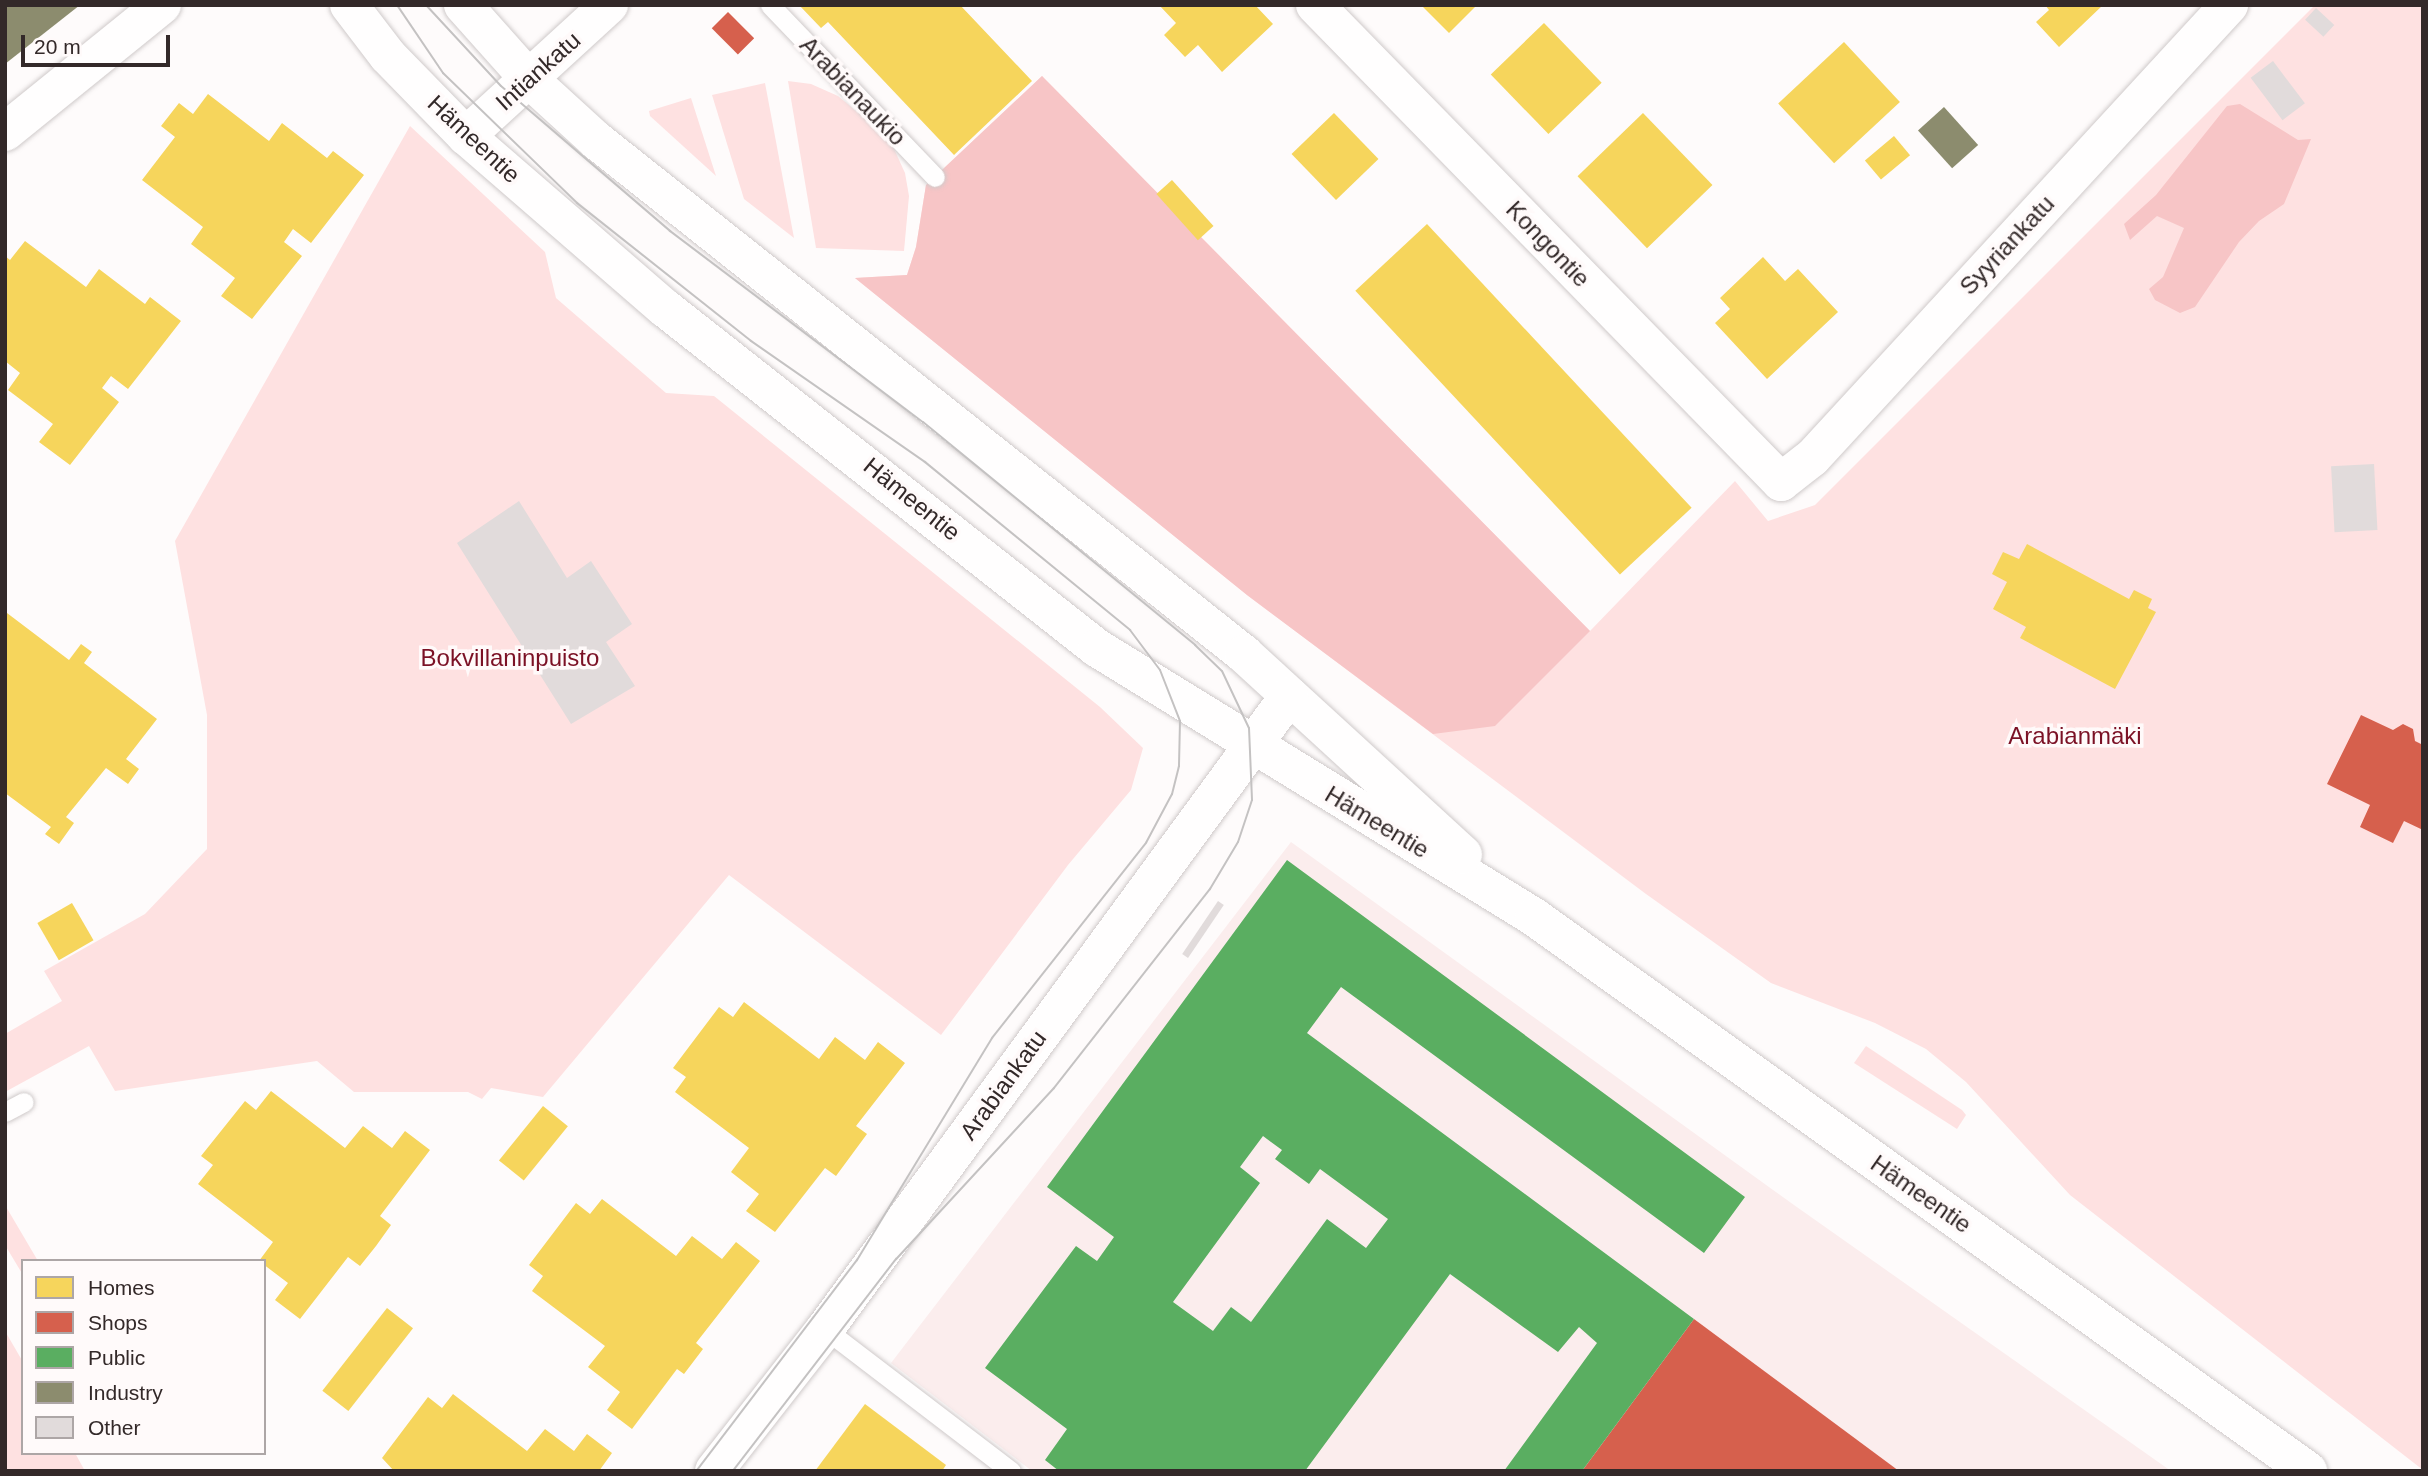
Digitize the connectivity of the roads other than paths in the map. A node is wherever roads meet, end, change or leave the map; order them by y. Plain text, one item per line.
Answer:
1 (162, 5) edge
2 (349, 5) edge
3 (463, 5) edge
4 (609, 5) edge
5 (770, 5) edge
6 (1315, 5) edge
7 (2210, 12) edge
8 (529, 79) junction
9 (5, 132) edge
10 (466, 136) junction
11 (935, 177) dead end
12 (1782, 482) joint
13 (1289, 696) junction
14 (1252, 748) junction
15 (1534, 917) junction
16 (24, 1102) dead end
17 (5, 1112) edge
18 (825, 1329) junction
19 (714, 1471) edge
20 (1011, 1471) edge
21 (2308, 1471) edge

1 - 9 main road
2 - 10 main road, Hämeentie
3 - 8 main road, Hämeentie
4 - 8 main road, Intiankatu
5 - 11 lane, Arabianaukio
6 - 12 main road, Kongontie
7 - 12 main road, Syyriankatu
8 - 10 main road, Intiankatu
8 - 13 main road, Hämeentie
10 - 14 main road, Hämeentie
13 - 14 main road, Arabiankatu
13 - 15 main road, Hämeentie
14 - 15 main road, Hämeentie
14 - 18 main road, Arabiankatu
15 - 21 main road, Hämeentie
16 - 17 lane
18 - 19 main road, Arabiankatu
18 - 20 lane

